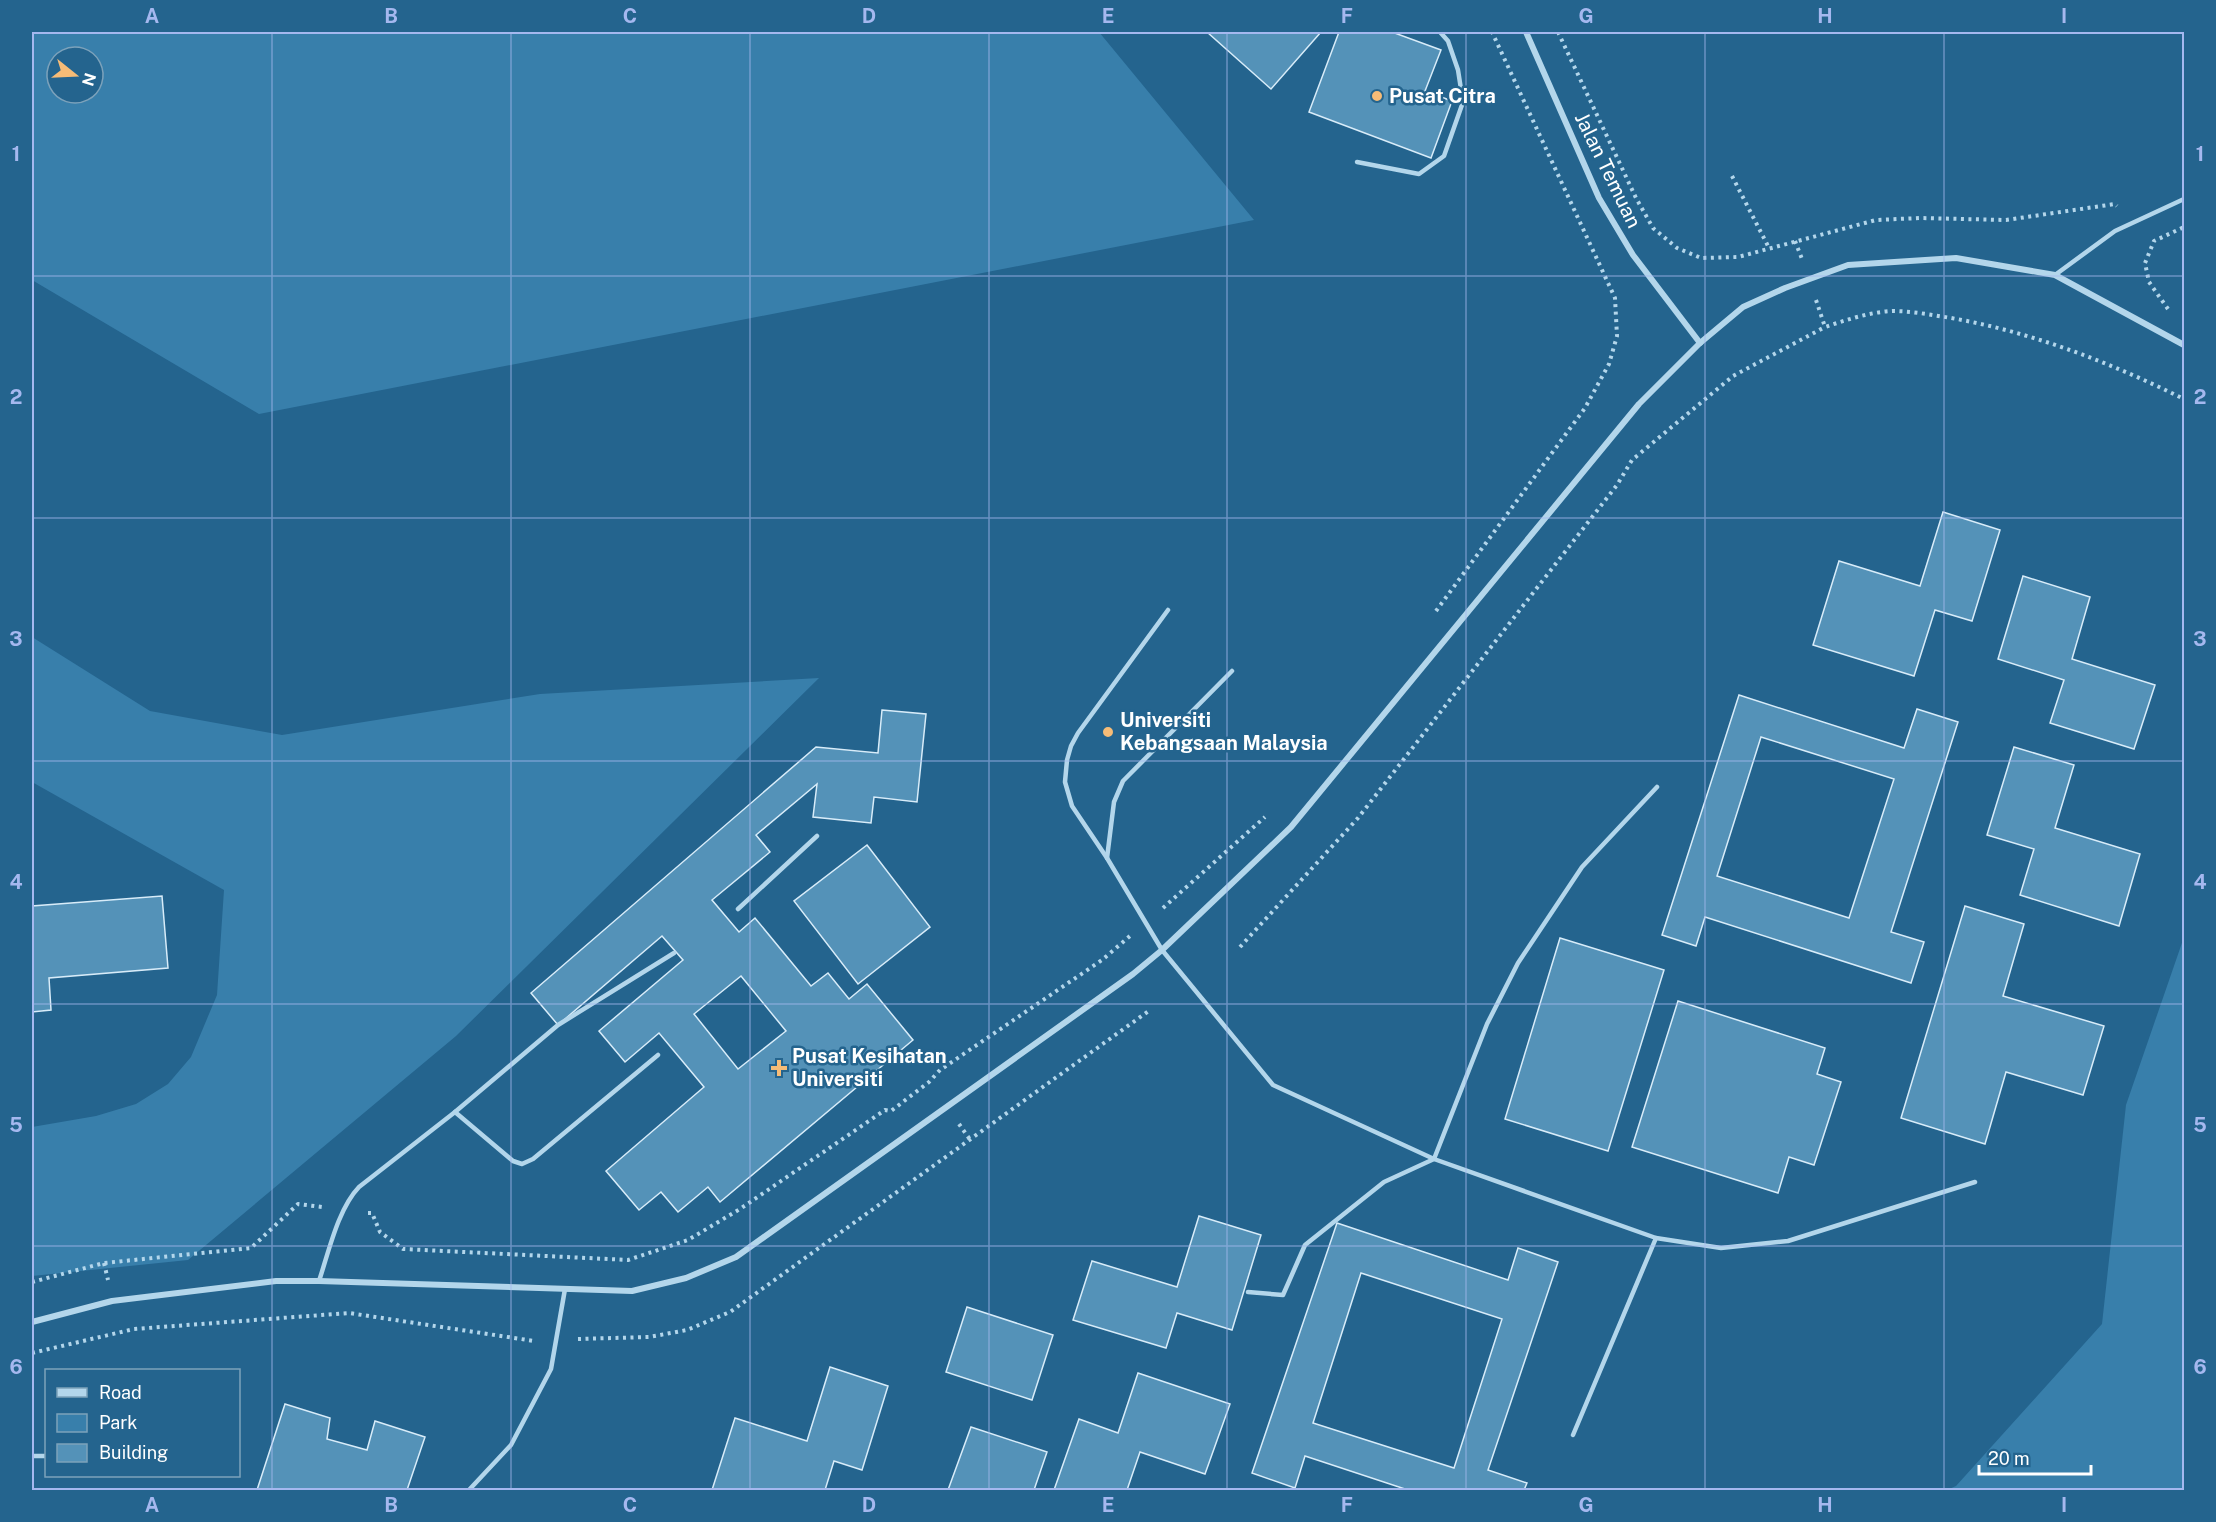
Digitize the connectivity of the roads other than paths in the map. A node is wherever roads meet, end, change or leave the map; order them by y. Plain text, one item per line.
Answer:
1 (1440, 32) edge
2 (1526, 32) edge
3 (1358, 162) dead end
4 (2184, 199) edge
5 (2055, 275) junction
6 (1700, 343) junction
7 (2184, 345) edge
8 (1168, 610) dead end
9 (1232, 671) dead end
10 (1657, 787) dead end
11 (817, 836) dead end
12 (1107, 858) junction
13 (738, 909) dead end
14 (1162, 950) junction
15 (674, 953) dead end
16 (658, 1055) dead end
17 (455, 1112) junction
18 (1434, 1159) junction
19 (1976, 1182) dead end
20 (1656, 1238) junction
21 (319, 1281) junction
22 (565, 1289) junction
23 (1248, 1292) dead end
24 (32, 1322) edge
25 (1573, 1435) dead end
26 (469, 1491) edge

1 - 3 lane
2 - 6 street, Jalan Temuan
4 - 5 lane
5 - 6 street
5 - 7 street
6 - 14 street
8 - 12 lane
9 - 12 lane
10 - 18 lane
11 - 13 lane
12 - 14 lane
14 - 18 lane
14 - 22 street
15 - 17 lane
16 - 17 lane
17 - 21 lane
18 - 20 lane
18 - 23 lane
19 - 20 lane
20 - 25 lane
21 - 22 street
21 - 24 street
22 - 26 lane

